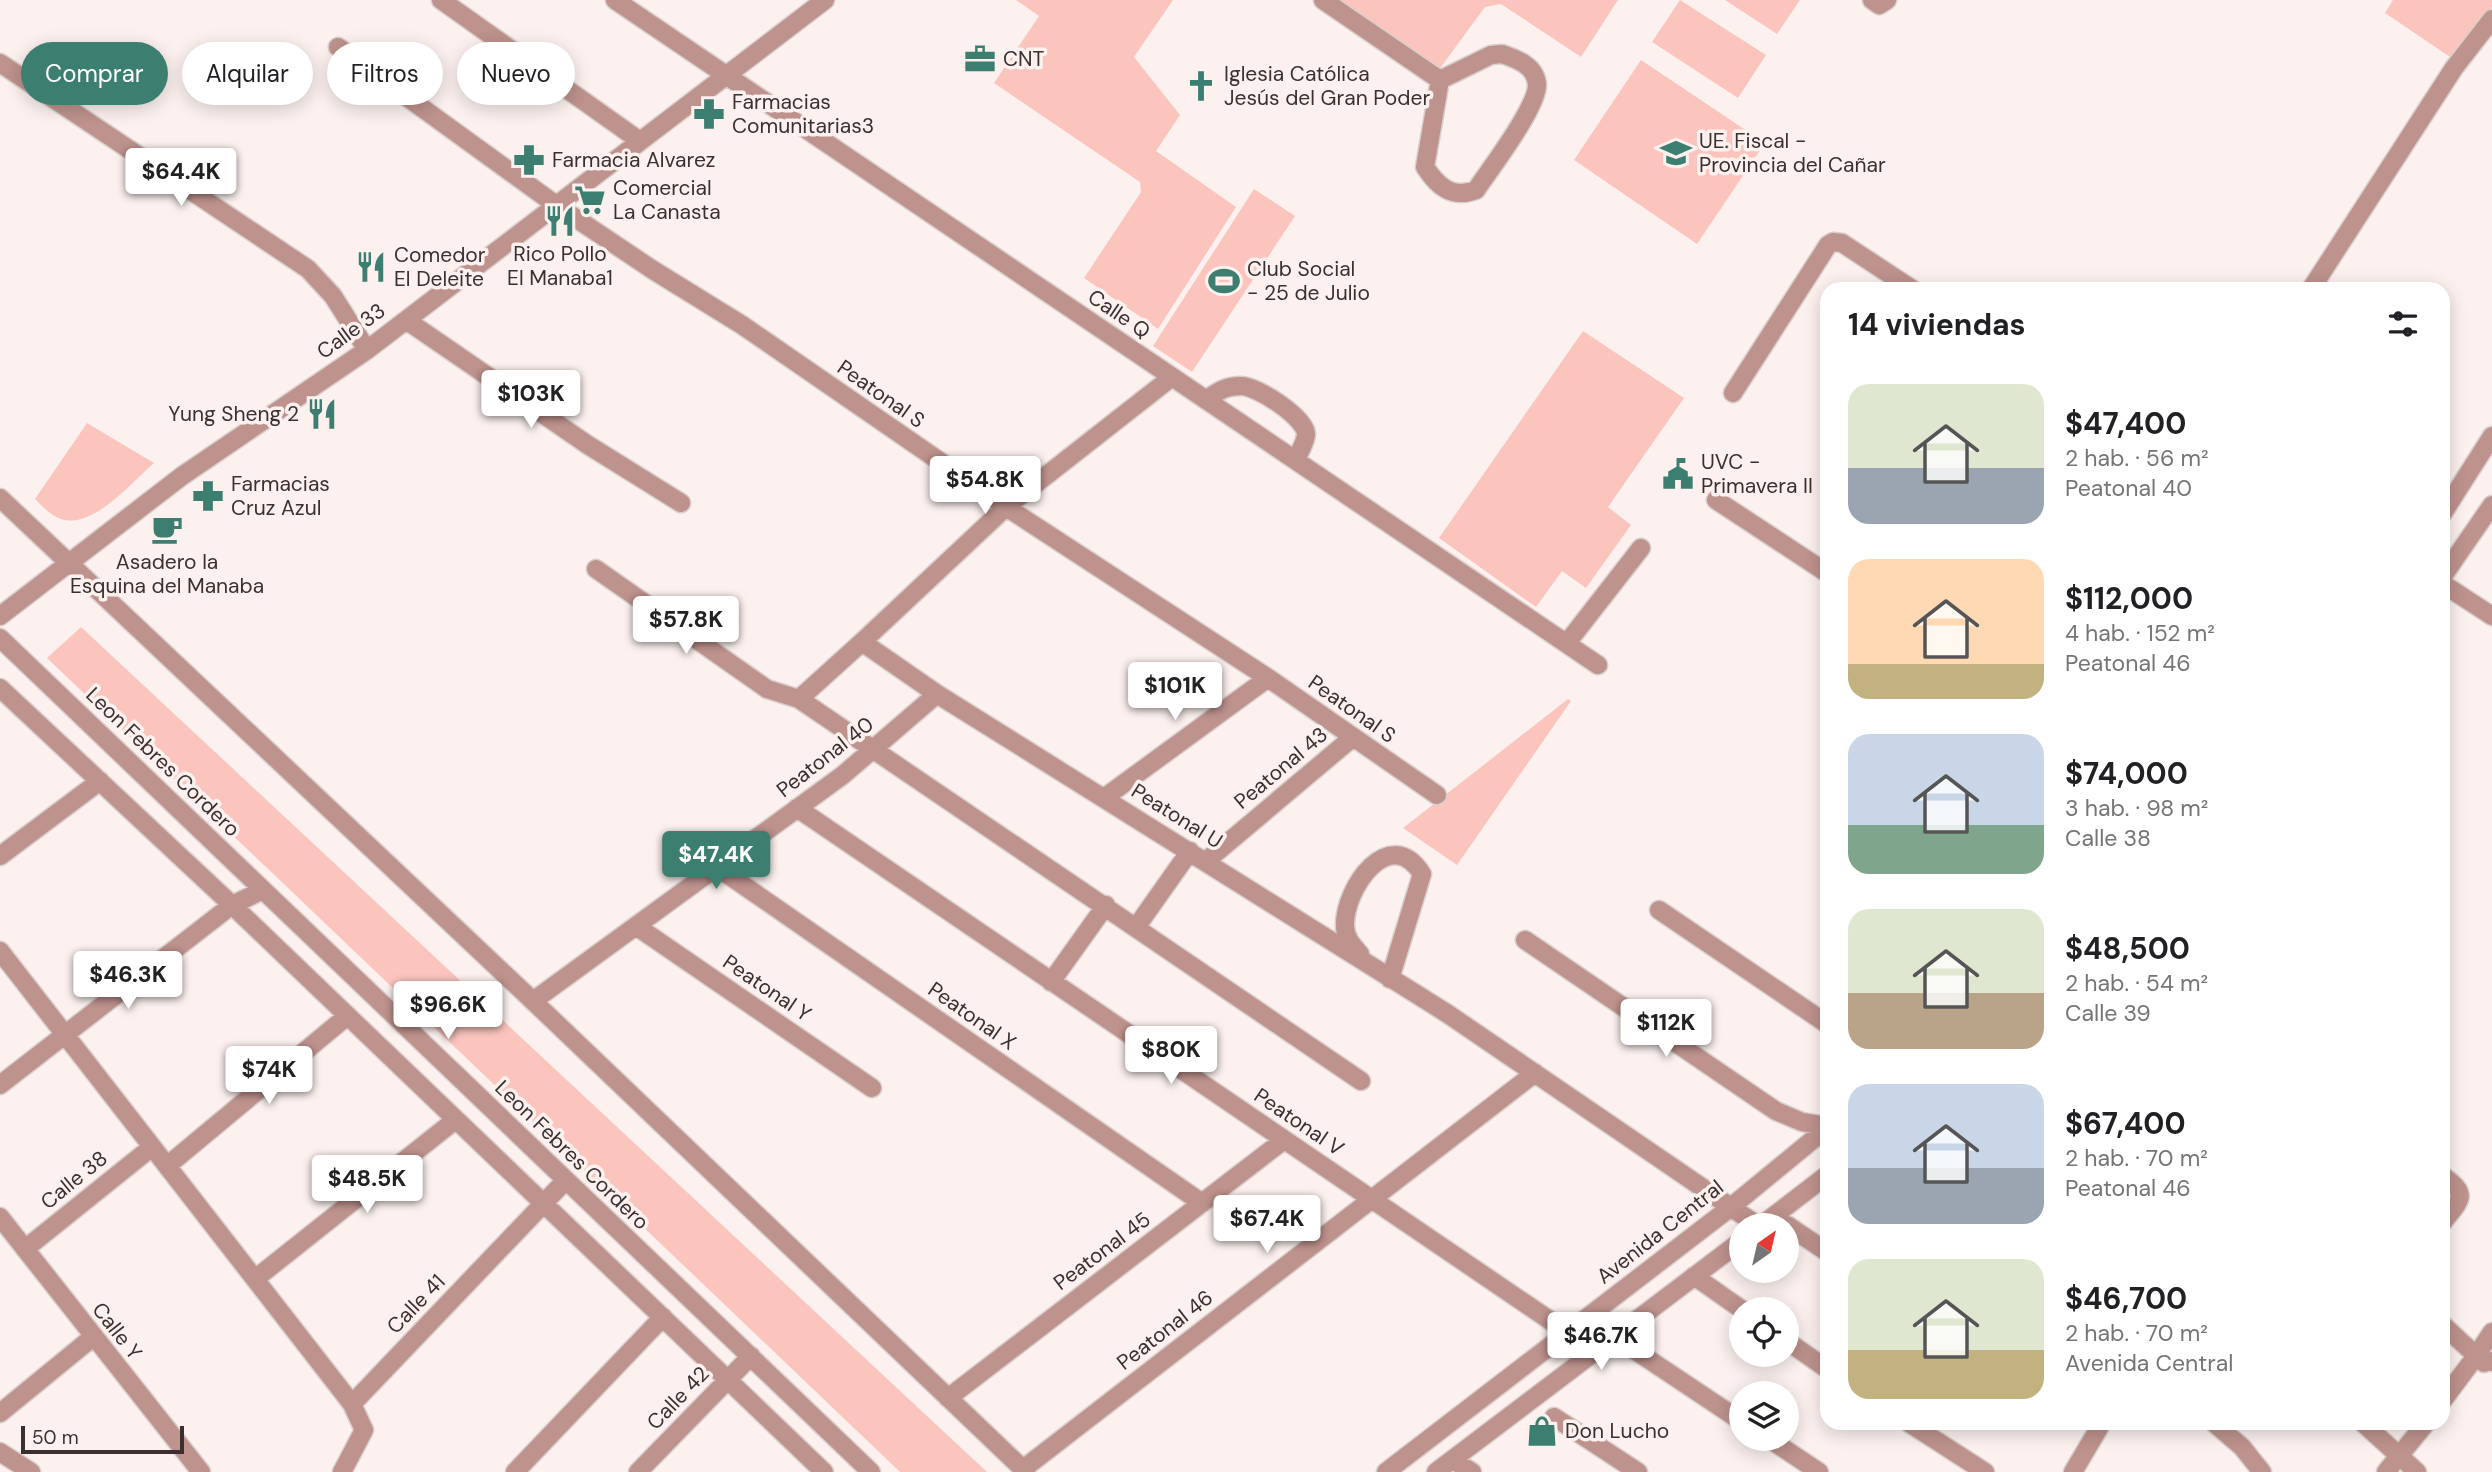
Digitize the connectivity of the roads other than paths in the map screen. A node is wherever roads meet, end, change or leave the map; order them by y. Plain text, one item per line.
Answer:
1 (441, 0) edge
2 (615, 0) edge
3 (825, 0) edge
4 (1323, 0) edge
5 (1872, 0) edge
6 (1887, 0) edge
7 (2492, 19) edge
8 (0, 63) edge
9 (725, 76) junction
10 (1440, 80) junction
11 (418, 105) edge
12 (640, 141) junction
13 (556, 205) junction
14 (1902, 282) edge
15 (2316, 282) edge
16 (406, 320) junction
17 (367, 350) junction
18 (1172, 377) junction
19 (1733, 393) dead end
20 (1206, 400) junction
21 (2492, 436) edge
22 (1296, 460) junction
23 (0, 498) edge
24 (1716, 500) dead end
25 (2450, 502) edge
26 (681, 503) dead end
27 (2492, 505) edge
28 (1006, 508) junction
29 (1641, 548) dead end
30 (67, 564) junction
31 (2450, 566) edge
32 (1820, 568) edge
33 (596, 569) dead end
34 (2450, 589) edge
35 (0, 616) edge
36 (2492, 617) edge
37 (0, 638) edge
38 (862, 642) junction
39 (1567, 643) junction
40 (1598, 665) dead end
41 (1268, 678) junction
42 (0, 688) edge
43 (937, 694) junction
44 (799, 699) junction
45 (1352, 738) junction
46 (874, 750) junction
47 (100, 781) junction
48 (1437, 795) dead end
49 (1104, 797) junction
50 (797, 808) junction
51 (1190, 851) junction
52 (0, 856) edge
53 (1206, 861) junction
54 (717, 867) junction
55 (263, 890) junction
56 (232, 905) junction
57 (1106, 905) junction
58 (1659, 910) dead end
59 (636, 926) junction
60 (1137, 926) junction
61 (1525, 940) dead end
62 (0, 951) edge
63 (1390, 976) junction
64 (1051, 982) junction
65 (533, 1001) junction
66 (346, 1017) junction
67 (1820, 1019) edge
68 (66, 1036) junction
69 (1535, 1073) junction
70 (1361, 1081) dead end
71 (0, 1085) edge
72 (872, 1088) dead end
73 (454, 1121) junction
74 (1820, 1126) edge
75 (1820, 1133) edge
76 (1284, 1140) junction
77 (152, 1147) junction
78 (167, 1166) junction
79 (565, 1181) junction
80 (1820, 1181) edge
81 (2450, 1181) edge
82 (1371, 1199) junction
83 (1202, 1203) junction
84 (543, 1204) junction
85 (1731, 1207) junction
86 (1747, 1213) edge
87 (1784, 1213) edge
88 (2450, 1213) edge
89 (0, 1217) edge
90 (1799, 1237) edge
91 (1820, 1248) edge
92 (25, 1249) junction
93 (1729, 1250) edge
94 (1694, 1276) junction
95 (255, 1279) junction
96 (1729, 1301) edge
97 (663, 1317) junction
98 (2450, 1331) edge
99 (1567, 1332) junction
100 (2492, 1332) edge
101 (93, 1337) junction
102 (1615, 1337) junction
103 (1799, 1349) edge
104 (751, 1356) junction
105 (2484, 1359) edge
106 (1820, 1364) edge
107 (2492, 1371) edge
108 (729, 1378) junction
109 (2450, 1393) edge
110 (948, 1398) junction
111 (352, 1404) junction
112 (0, 1413) edge
113 (1729, 1413) edge
114 (1554, 1417) dead end
115 (1920, 1430) edge
116 (2095, 1430) edge
117 (2222, 1430) edge
118 (2371, 1430) edge
119 (2421, 1430) edge
120 (1788, 1451) edge
121 (0, 1452) edge
122 (2400, 1457) junction
123 (1453, 1460) junction
124 (1024, 1470) edge
125 (2075, 1471) edge
126 (31, 1472) edge
127 (201, 1472) edge
128 (342, 1472) edge
129 (515, 1472) edge
130 (638, 1472) edge
131 (824, 1472) edge
132 (871, 1472) edge
133 (1386, 1472) edge
134 (1436, 1472) edge
135 (1472, 1472) edge
136 (1638, 1472) edge
137 (1819, 1472) edge
138 (1984, 1472) edge
139 (2262, 1472) edge
140 (2386, 1472) edge
141 (2417, 1472) edge

1 - 12 street
2 - 9 street, Calle Q
3 - 9 street, Calle 33
4 - 10 street
5 - 6 street
7 - 15 street
8 - 17 street
9 - 12 street, Calle 33
9 - 18 street, Calle Q
10 - 10 street
11 - 13 street, Peatonal S
12 - 13 street, Calle 33
13 - 16 street, Calle 33
13 - 28 street, Peatonal S
14 - 19 street
16 - 17 street, Calle 33
16 - 26 street
17 - 30 street, Calle 33
18 - 20 street, Calle Q
18 - 28 street
20 - 22 street, Calle Q
20 - 22 street
21 - 25 street
22 - 39 street, Calle Q
23 - 30 street
24 - 32 street
27 - 31 street
28 - 38 street
28 - 41 street, Peatonal S
29 - 39 street
30 - 35 street, Calle 33
30 - 65 street
33 - 44 street
34 - 36 street
37 - 55 street, Leon Febres Cordero
38 - 43 street, Peatonal U
38 - 44 street
39 - 40 street, Calle Q
41 - 45 street, Peatonal S
41 - 49 street
42 - 47 street
43 - 46 street, Peatonal 40
43 - 49 street, Peatonal U
44 - 46 street
45 - 48 street, Peatonal S
45 - 53 street, Peatonal 43
46 - 50 street, Peatonal 40
46 - 57 street
47 - 52 street
47 - 56 street
49 - 51 street, Peatonal U
50 - 54 street, Peatonal 40
50 - 64 street, Peatonal V
51 - 53 street, Peatonal U
51 - 60 street
53 - 63 street, Peatonal U
54 - 59 street, Peatonal 40
54 - 83 street, Peatonal X
55 - 56 street
55 - 79 street, Leon Febres Cordero
56 - 66 street
56 - 68 street
57 - 60 street
57 - 64 street
58 - 67 street
59 - 65 street, Peatonal 40
59 - 72 street, Peatonal Y
60 - 70 street
61 - 74 street
62 - 68 street
63 - 63 street
63 - 69 street
64 - 76 street, Peatonal V
65 - 110 street
66 - 73 street
66 - 78 street
68 - 71 street
68 - 77 street
69 - 82 street, Peatonal 46
69 - 85 street
73 - 84 street
73 - 95 street
75 - 85 street, Avenida Central
76 - 82 street, Peatonal V
76 - 83 street, Peatonal 45
77 - 78 street
77 - 92 street, Calle 38
78 - 95 street
79 - 84 street, Calle 41
79 - 104 street, Leon Febres Cordero
80 - 87 street
81 - 88 street
82 - 99 street, Peatonal V
82 - 124 street, Peatonal 46
83 - 110 street, Peatonal 45
84 - 97 street
84 - 111 street, Calle 41
85 - 86 street
85 - 99 street, Avenida Central
89 - 92 street, Calle Y
90 - 91 street
92 - 101 street, Calle Y
93 - 94 street
94 - 96 street
94 - 102 street
95 - 111 street
97 - 108 street
97 - 129 street
98 - 105 street
99 - 133 street, Avenida Central
100 - 105 street
101 - 112 street
101 - 127 street, Calle Y
102 - 113 street
102 - 123 street
103 - 106 street
104 - 108 street, Calle 42
104 - 132 street, Leon Febres Cordero
105 - 107 street
105 - 109 street
108 - 130 street, Calle 42
108 - 131 street
110 - 124 street
111 - 128 street
114 - 136 street
115 - 138 street
116 - 125 street
117 - 139 street
118 - 122 street
119 - 122 street
120 - 137 street
121 - 126 street
122 - 140 street
122 - 141 street
123 - 134 street
123 - 135 street

